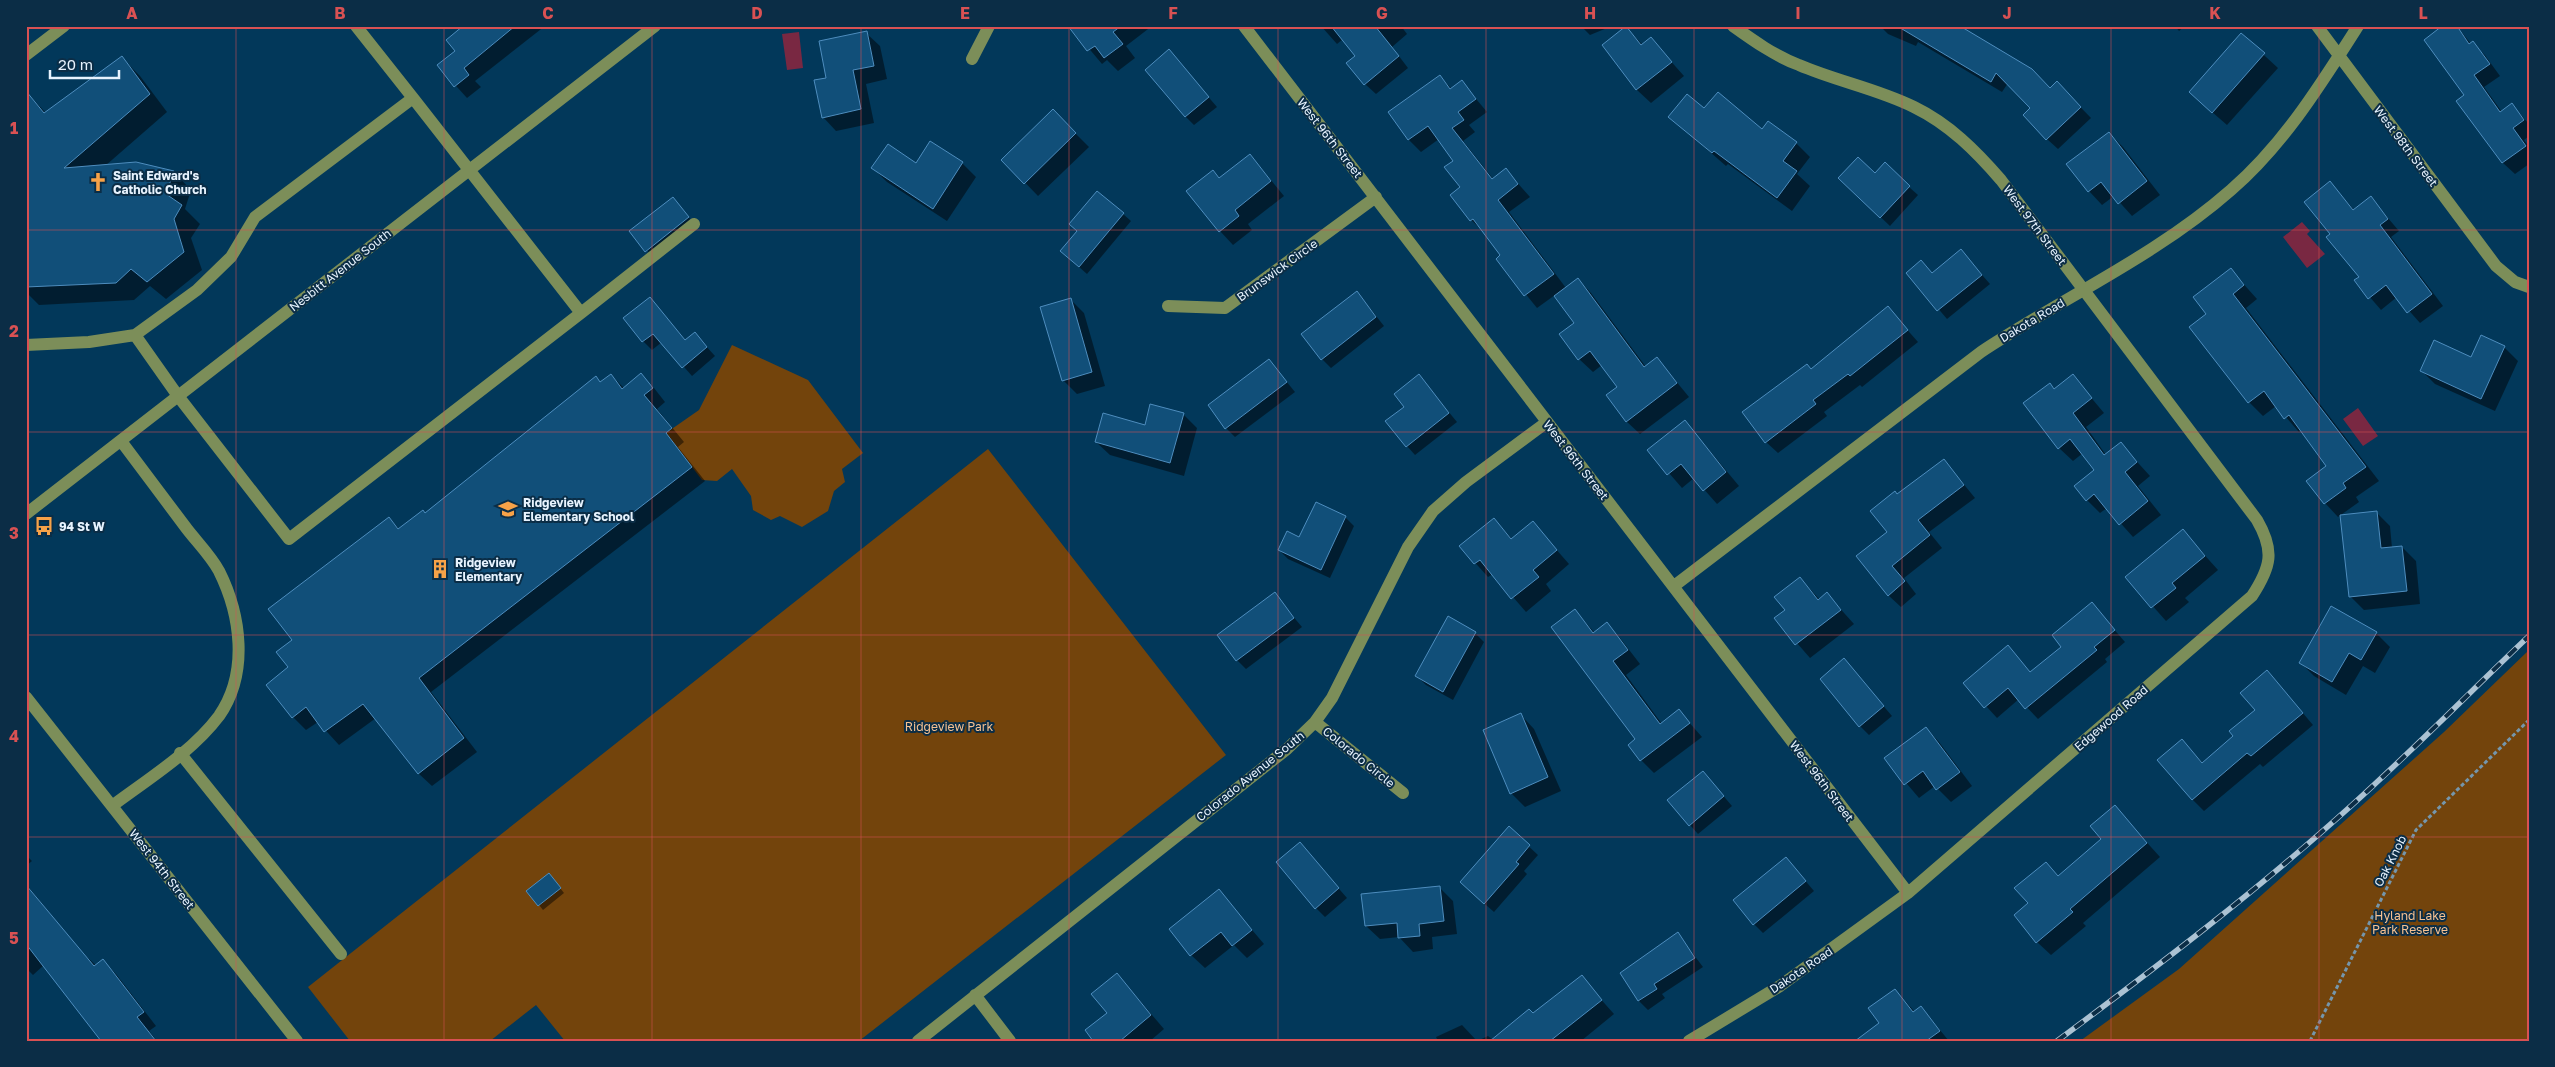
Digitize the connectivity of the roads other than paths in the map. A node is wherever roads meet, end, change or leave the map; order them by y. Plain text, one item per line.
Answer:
1 (64, 26) edge
2 (356, 26) edge
3 (654, 26) edge
4 (989, 26) edge
5 (1244, 26) edge
6 (1733, 26) edge
7 (2317, 26) edge
8 (2358, 26) edge
9 (26, 55) edge
10 (2339, 56) junction
11 (972, 59) dead end
12 (413, 98) junction
13 (469, 170) junction
14 (1376, 197) junction
15 (694, 224) dead end
16 (2529, 287) edge
17 (2084, 290) junction
18 (1168, 306) dead end
19 (581, 313) junction
20 (136, 335) junction
21 (26, 345) edge
22 (178, 396) junction
23 (1547, 422) junction
24 (121, 441) junction
25 (26, 514) edge
26 (2257, 520) joint
27 (1674, 586) junction
28 (26, 697) edge
29 (1315, 722) junction
30 (180, 754) junction
31 (1403, 793) dead end
32 (112, 806) junction
33 (1908, 893) junction
34 (341, 954) dead end
35 (975, 995) junction
36 (297, 1041) edge
37 (918, 1041) edge
38 (1010, 1041) edge
39 (1689, 1041) edge

1 - 9 street
2 - 12 street
3 - 13 street, Nesbitt Avenue South
4 - 11 street
5 - 14 street, West 96th Street
6 - 17 street, West 97th Street
7 - 10 street, West 98th Street
8 - 10 street, Dakota Road
10 - 16 street, West 98th Street
10 - 17 street, Dakota Road
12 - 13 street
12 - 20 street
13 - 19 street
13 - 22 street, Nesbitt Avenue South
14 - 18 street, Brunswick Circle
14 - 23 street, West 96th Street
15 - 19 street
17 - 26 street, West 97th Street
17 - 27 street, Dakota Road
19 - 22 street
20 - 21 street
20 - 22 street
22 - 24 street, Nesbitt Avenue South
23 - 27 street, West 96th Street
23 - 29 street, Colorado Avenue South
24 - 25 street, Nesbitt Avenue South
24 - 30 street
26 - 33 street, Edgewood Road
27 - 33 street, West 96th Street
28 - 32 street, West 94th Street
29 - 31 street, Colorado Circle
29 - 35 street, Colorado Avenue South
30 - 32 street
30 - 34 street
32 - 36 street, West 94th Street
33 - 39 street, Dakota Road
35 - 37 street, Colorado Avenue South
35 - 38 street

